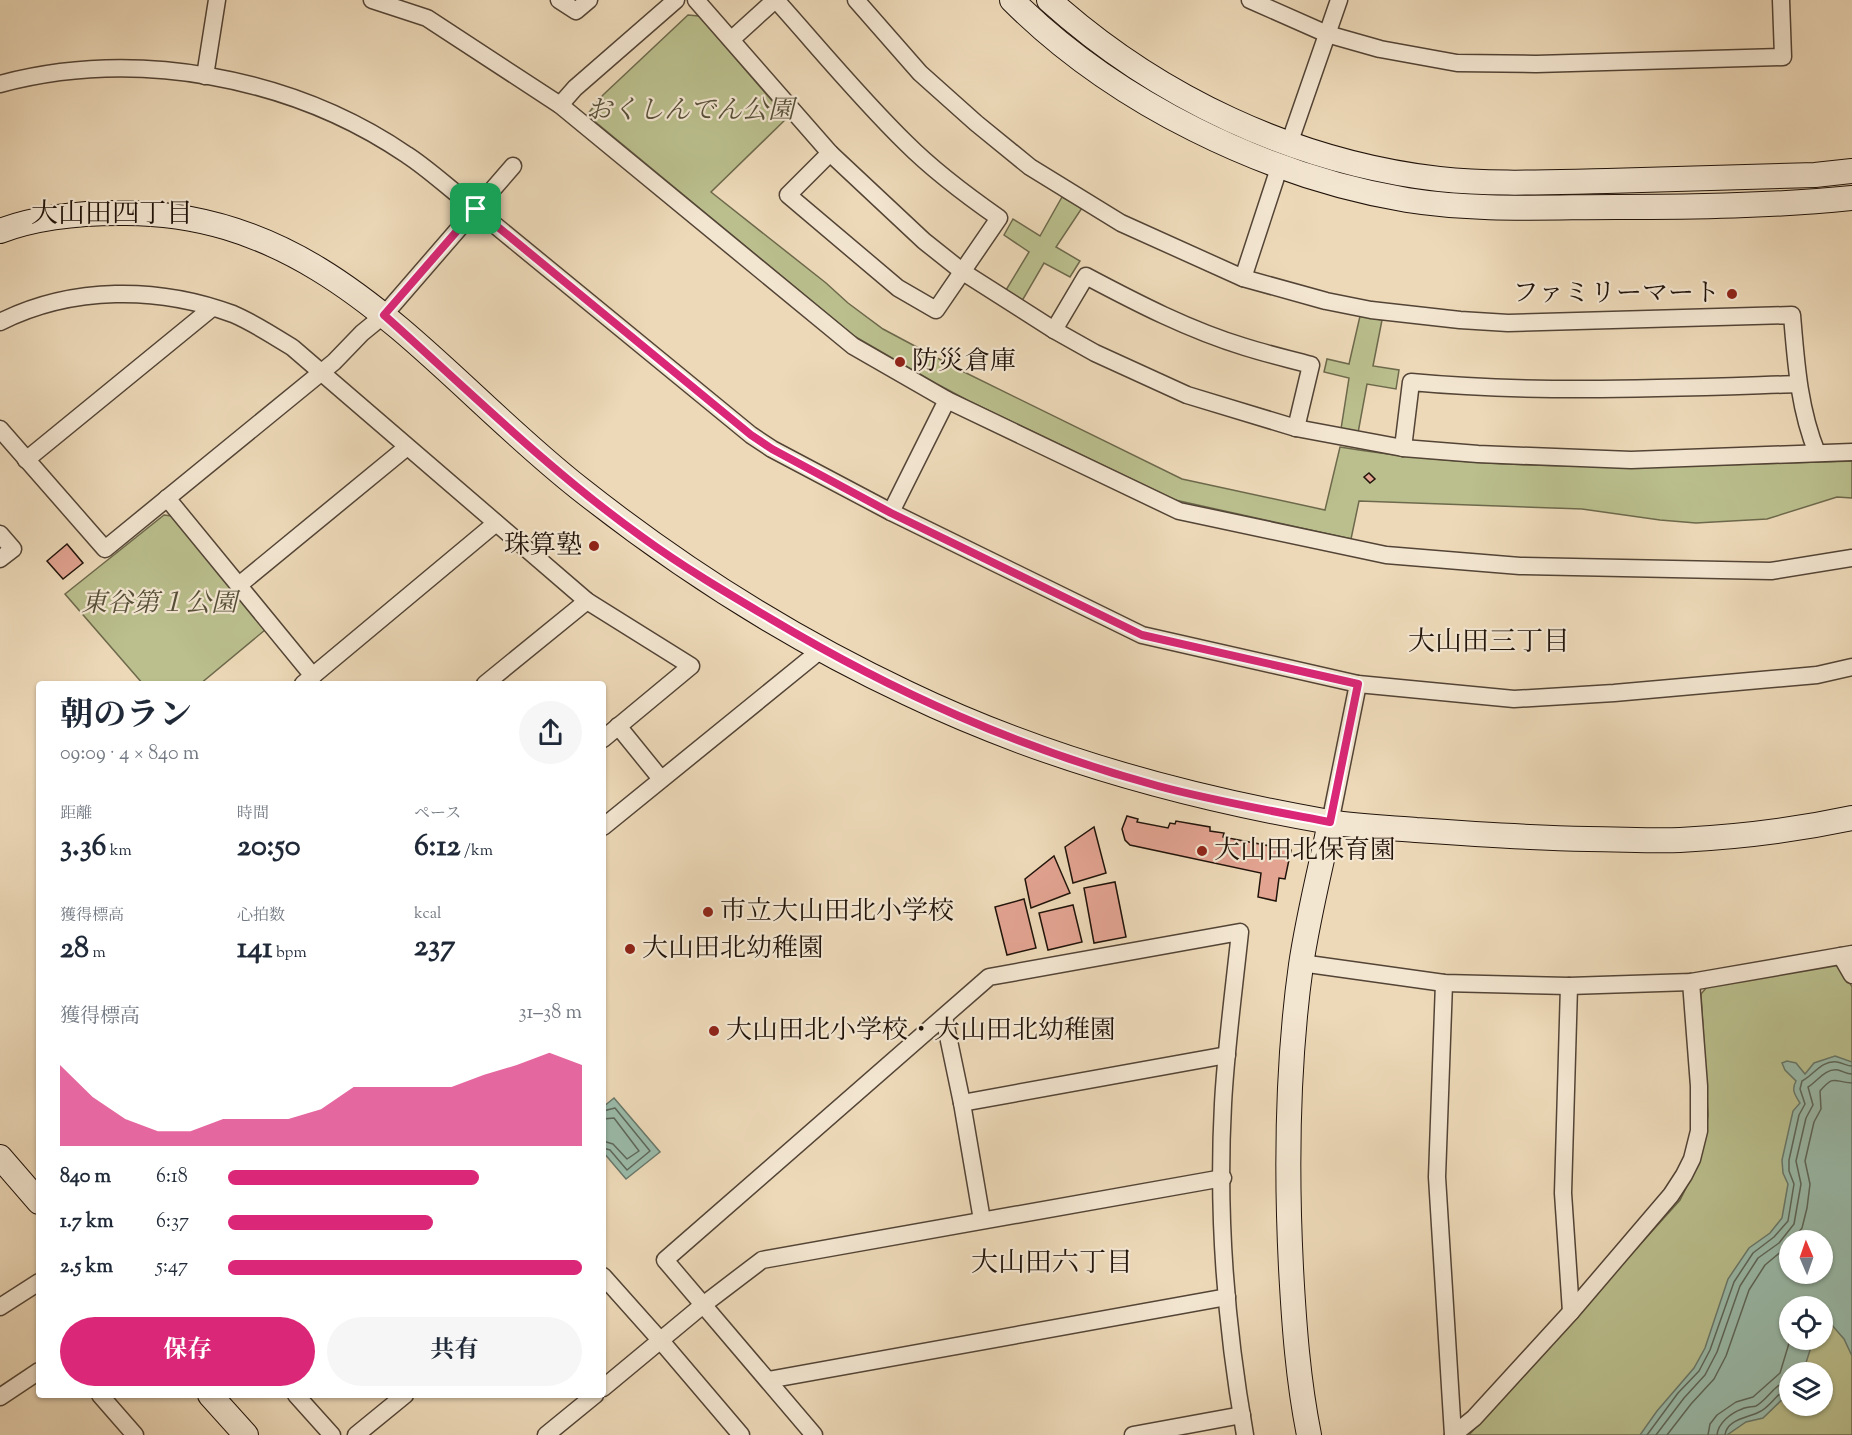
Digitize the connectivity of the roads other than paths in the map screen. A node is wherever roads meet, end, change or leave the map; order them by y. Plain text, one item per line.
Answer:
1 (217, 0) edge
2 (372, 0) edge
3 (559, 0) edge
4 (589, 0) edge
5 (676, 0) edge
6 (696, 0) edge
7 (775, 0) edge
8 (856, 0) edge
9 (1012, 0) edge
10 (1049, 0) edge
11 (1250, 0) edge
12 (1338, 0) edge
13 (1781, 0) edge
14 (1327, 34) junction
15 (732, 39) junction
16 (205, 76) junction
17 (0, 84) edge
18 (560, 105) junction
19 (830, 153) junction
20 (1285, 154) junction
21 (513, 166) dead end
22 (1852, 171) edge
23 (1852, 198) edge
24 (476, 209) junction
25 (0, 231) edge
26 (963, 272) junction
27 (1243, 278) junction
28 (212, 308) junction
29 (384, 315) junction
30 (0, 322) edge
31 (1054, 330) junction
32 (321, 371) junction
33 (1798, 384) junction
34 (947, 400) junction
35 (1296, 428) junction
36 (0, 429) edge
37 (407, 447) junction
38 (1403, 448) junction
39 (1852, 452) edge
40 (1817, 453) junction
41 (26, 460) junction
42 (167, 498) junction
43 (891, 513) junction
44 (496, 524) junction
45 (0, 534) edge
46 (1852, 558) edge
47 (0, 560) edge
48 (239, 585) junction
49 (586, 601) junction
50 (822, 649) junction
51 (1852, 667) edge
52 (308, 680) edge
53 (489, 681) edge
54 (1358, 684) junction
55 (618, 726) junction
56 (606, 736) edge
57 (661, 779) junction
58 (1852, 818) edge
59 (1330, 822) junction
60 (606, 825) edge
61 (1846, 955) edge
62 (1301, 963) junction
63 (1852, 975) edge
64 (1691, 981) junction
65 (1444, 983) junction
66 (1569, 986) junction
67 (944, 1017) junction
68 (1227, 1055) junction
69 (962, 1103) junction
70 (0, 1157) edge
71 (1223, 1178) junction
72 (36, 1199) edge
73 (982, 1220) junction
74 (606, 1279) edge
75 (36, 1284) edge
76 (1227, 1297) junction
77 (703, 1305) junction
78 (0, 1307) edge
79 (1571, 1312) junction
80 (661, 1341) junction
81 (36, 1373) edge
82 (768, 1380) junction
83 (606, 1386) edge
84 (2, 1392) edge
85 (103, 1398) edge
86 (213, 1398) edge
87 (299, 1398) edge
88 (401, 1398) edge
89 (591, 1398) edge
90 (1242, 1415) junction
91 (738, 1434) edge
92 (135, 1435) edge
93 (246, 1435) edge
94 (332, 1435) edge
95 (356, 1435) edge
96 (546, 1435) edge
97 (814, 1435) edge
98 (1132, 1435) edge
99 (1245, 1435) edge
100 (1309, 1435) edge
101 (1453, 1435) edge

1 - 16 street
2 - 18 street
3 - 4 street
5 - 18 street
6 - 15 street
7 - 15 street
7 - 26 street
8 - 27 street
9 - 20 street
10 - 20 street
11 - 14 street
12 - 14 street
13 - 14 street
14 - 20 street
15 - 19 street
16 - 17 street
16 - 24 street
18 - 34 street
19 - 26 street
19 - 26 street
20 - 22 street
20 - 23 street
20 - 27 street
21 - 24 street
24 - 29 street
24 - 43 street
25 - 29 street
26 - 31 street
27 - 33 street
28 - 30 street
28 - 32 street
28 - 41 street
29 - 32 street
29 - 50 street
31 - 35 street
31 - 35 street
32 - 37 street
32 - 42 street
33 - 38 street
33 - 40 street
34 - 43 street
34 - 46 street
35 - 38 street
36 - 41 street
37 - 44 street
37 - 48 street
38 - 40 street
39 - 40 street
41 - 42 street
42 - 48 street
43 - 54 street
44 - 49 street
44 - 52 street
45 - 47 street
48 - 52 street
49 - 53 street
49 - 55 street
50 - 57 street
50 - 59 street
51 - 54 street
54 - 59 street
55 - 56 street
55 - 57 street
57 - 60 street
58 - 59 street
59 - 62 street
61 - 63 street
61 - 64 street
62 - 65 street
62 - 100 street
64 - 66 street
64 - 79 street
65 - 66 street
65 - 101 street
66 - 79 street
67 - 68 street
67 - 69 street
67 - 77 street
68 - 69 street
68 - 71 street
69 - 73 street
70 - 72 street
71 - 73 street
71 - 76 street
73 - 77 street
74 - 80 street
75 - 78 street
76 - 82 street
76 - 90 street
77 - 80 street
77 - 82 street
79 - 101 street
80 - 83 street
80 - 91 street
81 - 84 street
82 - 97 street
85 - 92 street
86 - 93 street
87 - 94 street
88 - 95 street
89 - 96 street
90 - 98 street
90 - 99 street

